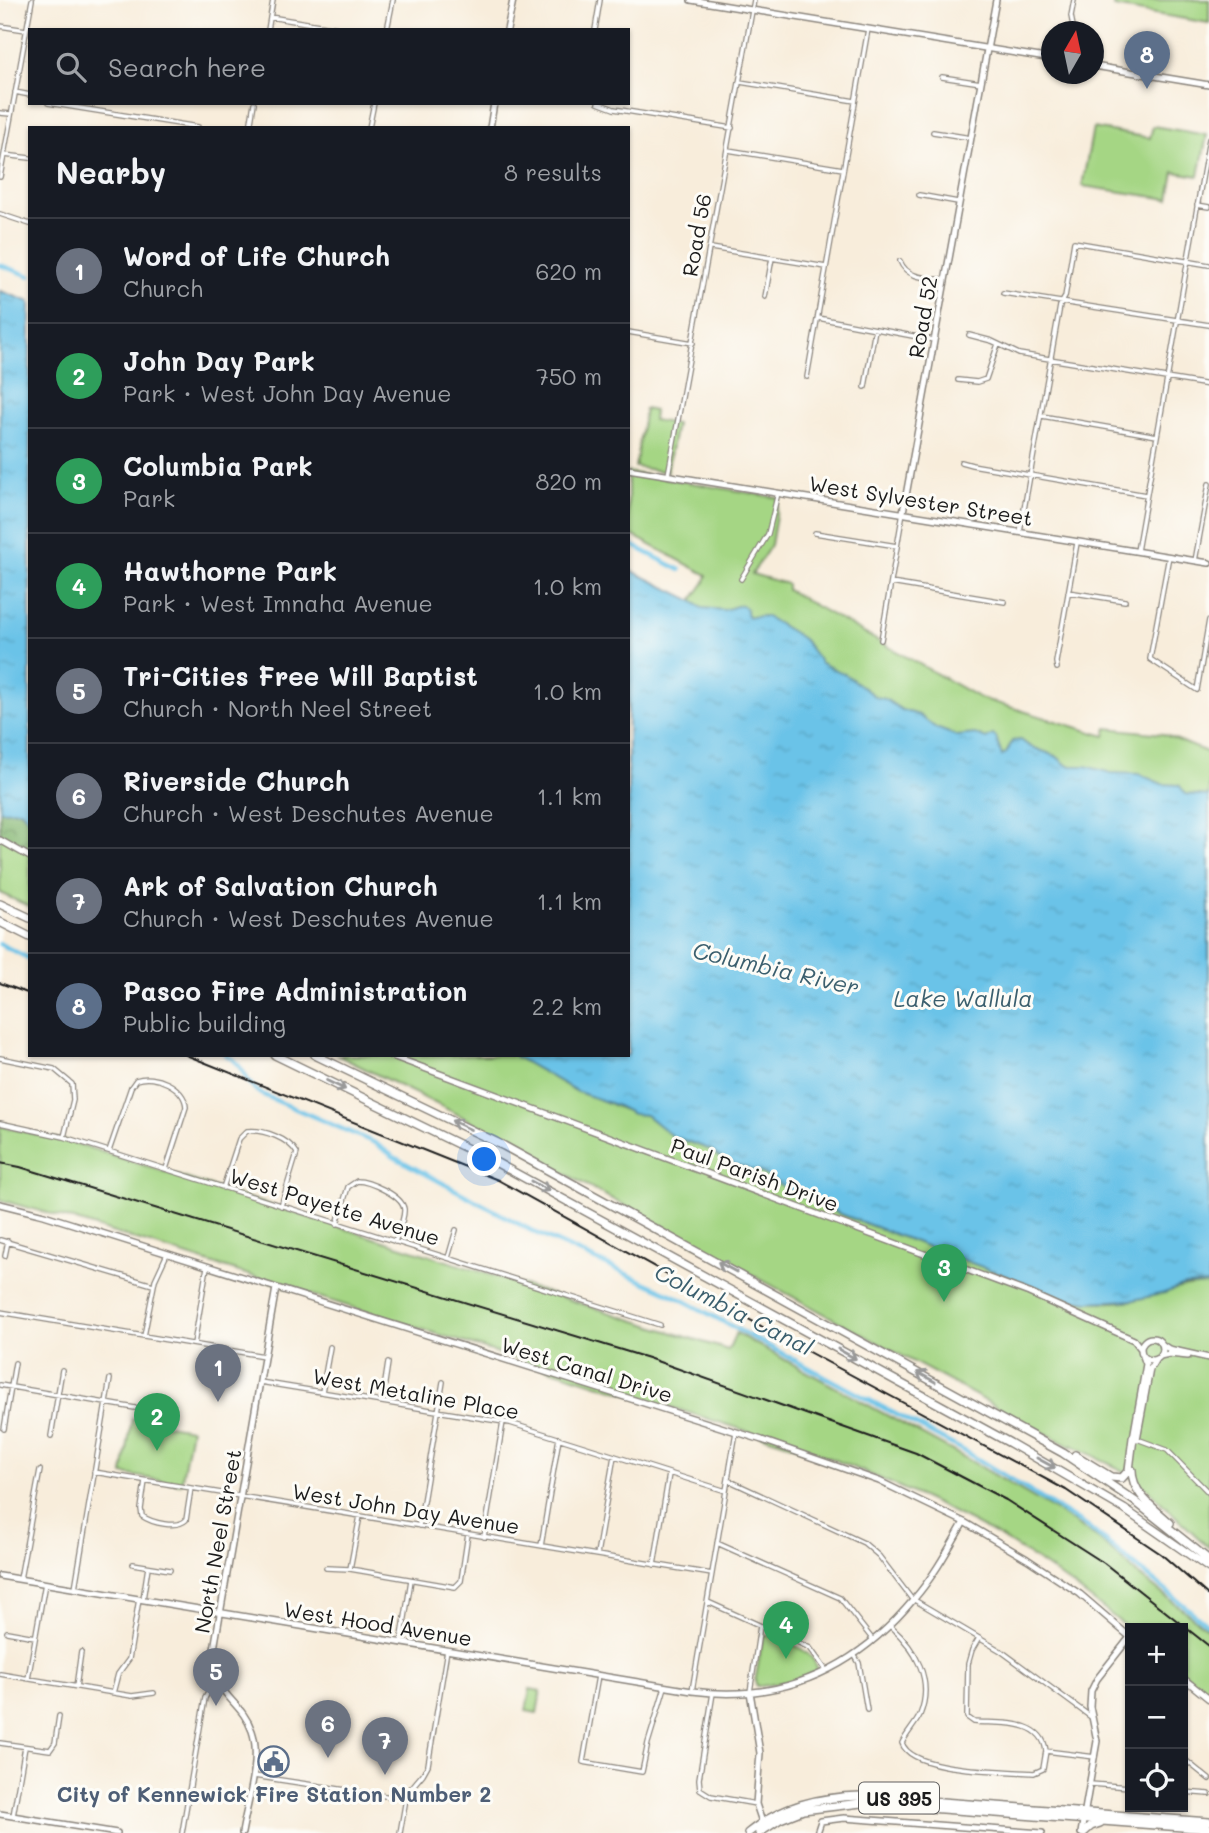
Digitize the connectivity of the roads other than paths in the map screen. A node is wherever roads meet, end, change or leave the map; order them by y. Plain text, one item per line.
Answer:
1 (32, 0) edge
2 (273, 0) edge
3 (393, 0) edge
4 (513, 0) edge
5 (600, 0) edge
6 (691, 0) edge
7 (754, 0) edge
8 (996, 0) edge
9 (1074, 0) edge
10 (752, 10) junction
11 (270, 17) junction
12 (1072, 21) edge
13 (0, 26) edge
14 (268, 28) edge
15 (338, 28) edge
16 (387, 28) edge
17 (508, 28) edge
18 (595, 28) edge
19 (868, 29) junction
20 (26, 30) junction
21 (987, 49) junction
22 (1041, 57) edge
23 (1104, 68) edge
24 (943, 77) dead end
25 (739, 82) junction
26 (981, 83) junction
27 (1209, 85) edge
28 (15, 92) junction
29 (28, 95) edge
30 (855, 101) junction
31 (59, 105) edge
32 (254, 105) edge
33 (373, 105) edge
34 (494, 105) edge
35 (603, 105) edge
36 (0, 113) edge
37 (11, 114) junction
38 (171, 125) edge
39 (250, 126) edge
40 (369, 126) edge
41 (490, 126) edge
42 (732, 128) junction
43 (933, 132) dead end
44 (971, 138) junction
45 (1209, 139) edge
46 (728, 150) junction
47 (4, 155) junction
48 (28, 158) edge
49 (843, 169) junction
50 (0, 177) edge
51 (919, 195) dead end
52 (959, 202) junction
53 (1197, 205) junction
54 (1209, 207) edge
55 (0, 214) edge
56 (28, 223) edge
57 (710, 248) junction
58 (772, 258) junction
59 (900, 261) dead end
60 (1187, 261) junction
61 (1209, 265) edge
62 (827, 267) junction
63 (945, 280) junction
64 (1003, 293) dead end
65 (765, 297) dead end
66 (1063, 302) junction
67 (818, 318) junction
68 (1176, 320) junction
69 (1209, 325) edge
70 (875, 329) junction
71 (630, 332) edge
72 (969, 335) dead end
73 (934, 340) junction
74 (693, 343) junction
75 (998, 344) junction
76 (1051, 358) junction
77 (807, 377) dead end
78 (1167, 378) junction
79 (958, 380) dead end
80 (1209, 385) edge
81 (865, 387) dead end
82 (1041, 416) junction
83 (1157, 436) junction
84 (961, 462) dead end
85 (630, 469) edge
86 (668, 475) junction
87 (1030, 475) junction
88 (1209, 484) edge
89 (778, 493) junction
90 (1146, 495) junction
91 (1208, 499) edge
92 (903, 512) junction
93 (1020, 532) junction
94 (815, 533) dead end
95 (1077, 541) junction
96 (897, 547) junction
97 (1136, 551) junction
98 (1168, 556) junction
99 (1195, 561) junction
100 (1209, 563) edge
101 (741, 579) dead end
102 (891, 583) junction
103 (1068, 592) junction
104 (1125, 601) dead end
105 (1005, 602) dead end
106 (1209, 620) edge
107 (881, 640) dead end
108 (1057, 668) dead end
109 (0, 840) edge
110 (28, 856) edge
111 (0, 904) edge
112 (28, 917) edge
113 (0, 922) edge
114 (28, 936) edge
115 (279, 1057) edge
116 (319, 1057) edge
117 (394, 1057) edge
118 (0, 1058) edge
119 (0, 1123) edge
120 (64, 1138) junction
121 (109, 1152) junction
122 (166, 1169) junction
123 (223, 1188) junction
124 (0, 1205) edge
125 (281, 1206) junction
126 (337, 1224) junction
127 (456, 1230) dead end
128 (0, 1240) edge
129 (8, 1241) junction
130 (395, 1242) junction
131 (167, 1254) junction
132 (57, 1255) junction
133 (5, 1256) dead end
134 (448, 1258) junction
135 (54, 1264) dead end
136 (207, 1267) junction
137 (104, 1270) junction
138 (103, 1277) dead end
139 (153, 1285) junction
140 (276, 1288) junction
141 (0, 1312) edge
142 (660, 1325) dead end
143 (1108, 1328) junction
144 (144, 1336) junction
145 (1149, 1338) junction
146 (1161, 1343) junction
147 (194, 1344) junction
148 (330, 1347) dead end
149 (1141, 1349) junction
150 (264, 1356) junction
151 (1143, 1356) junction
152 (1158, 1357) junction
153 (1206, 1357) edge
154 (15, 1363) dead end
155 (388, 1363) dead end
156 (62, 1370) dead end
157 (110, 1379) dead end
158 (260, 1382) junction
159 (443, 1382) dead end
160 (0, 1385) edge
161 (11, 1387) junction
162 (322, 1392) junction
163 (58, 1395) junction
164 (965, 1399) junction
165 (382, 1402) junction
166 (106, 1403) junction
167 (135, 1408) dead end
168 (439, 1411) junction
169 (503, 1422) junction
170 (4, 1429) dead end
171 (736, 1432) junction
172 (51, 1436) dead end
173 (559, 1438) junction
174 (1135, 1438) junction
175 (614, 1456) junction
176 (40, 1469) dead end
177 (94, 1472) junction
178 (669, 1474) junction
179 (728, 1480) junction
180 (145, 1481) junction
181 (191, 1488) junction
182 (726, 1491) junction
183 (1209, 1493) edge
184 (240, 1496) junction
185 (360, 1516) junction
186 (964, 1522) junction
187 (419, 1526) junction
188 (468, 1534) junction
189 (484, 1537) junction
190 (717, 1544) junction
191 (541, 1546) junction
192 (597, 1555) junction
193 (1209, 1560) edge
194 (133, 1564) dead end
195 (654, 1565) junction
196 (148, 1567) junction
197 (326, 1568) dead end
198 (1209, 1568) edge
199 (351, 1569) junction
200 (170, 1570) dead end
201 (712, 1574) junction
202 (0, 1576) edge
203 (20, 1579) junction
204 (411, 1580) junction
205 (45, 1583) junction
206 (75, 1588) junction
207 (141, 1599) junction
208 (914, 1600) junction
209 (707, 1602) junction
210 (220, 1613) junction
211 (888, 1625) junction
212 (760, 1626) junction
213 (7, 1632) dead end
214 (1125, 1633) edge
215 (36, 1637) junction
216 (979, 1638) junction
217 (873, 1640) junction
218 (401, 1643) junction
219 (1125, 1644) edge
220 (447, 1650) junction
221 (81, 1652) dead end
222 (855, 1656) junction
223 (1027, 1669) junction
224 (827, 1672) junction
225 (0, 1674) edge
226 (1023, 1675) dead end
227 (598, 1676) junction
228 (28, 1679) junction
229 (1188, 1682) edge
230 (219, 1686) junction
231 (76, 1687) junction
232 (665, 1687) junction
233 (692, 1691) junction
234 (751, 1692) junction
235 (113, 1693) junction
236 (154, 1693) dead end
237 (713, 1693) junction
238 (1209, 1699) edge
239 (867, 1710) dead end
240 (60, 1716) dead end
241 (1092, 1717) junction
242 (0, 1742) edge
243 (25, 1746) junction
244 (1046, 1751) junction
245 (1095, 1757) junction
246 (1188, 1762) edge
247 (252, 1776) junction
248 (1209, 1779) edge
249 (1090, 1784) junction
250 (1125, 1787) edge
251 (1188, 1792) edge
252 (1209, 1794) edge
253 (405, 1799) junction
254 (757, 1804) junction
255 (0, 1814) edge
256 (13, 1816) junction
257 (1084, 1816) junction
258 (1107, 1821) junction
259 (1209, 1822) edge
260 (763, 1829) edge
261 (1209, 1829) edge
262 (108, 1832) edge
263 (117, 1833) edge
264 (182, 1833) edge
265 (242, 1833) edge
266 (400, 1833) edge
267 (748, 1833) edge
268 (817, 1833) edge
269 (1042, 1833) edge
270 (1082, 1833) edge

1 - 20 street
2 - 11 street
3 - 16 street
4 - 17 street
5 - 18 street
6 - 10 street
7 - 10 street, Road 56
8 - 21 street, Road 52
9 - 12 street
10 - 19 street
10 - 25 street, Road 56
11 - 14 street
11 - 15 street
13 - 20 street
19 - 21 street
19 - 30 street
20 - 28 street
21 - 22 street
21 - 26 street, Road 52
23 - 27 street
24 - 26 street
25 - 30 street
25 - 42 street, Road 56
26 - 44 street, Road 52
28 - 29 street
28 - 37 street
30 - 49 street
31 - 38 street
32 - 39 street
33 - 40 street
34 - 41 street
35 - 42 street
36 - 37 street
37 - 47 street
42 - 46 street, Road 56
43 - 44 street
44 - 52 street, Road 52
45 - 53 street
46 - 49 street
46 - 57 street, Road 56
47 - 48 street
47 - 50 street
49 - 62 street
51 - 52 street
52 - 63 street, Road 52
53 - 54 street
53 - 60 street
55 - 56 street
57 - 58 street
57 - 74 street, Road 56
58 - 62 street
58 - 65 street
59 - 63 street
60 - 61 street
60 - 66 street
60 - 68 street
62 - 67 street
63 - 73 street, Road 52
64 - 66 street
66 - 68 street
66 - 76 street
67 - 70 street
67 - 77 street
68 - 69 street
68 - 78 street
70 - 73 street
70 - 81 street
71 - 74 street
72 - 75 street
73 - 92 street, Road 52
74 - 86 street, Road 56
75 - 76 street
75 - 79 street
76 - 78 street
76 - 82 street
78 - 80 street
78 - 83 street
82 - 83 street
82 - 87 street
83 - 90 street
84 - 87 street
85 - 86 street, West Sylvester Street
86 - 89 street, West Sylvester Street
87 - 90 street
87 - 93 street
88 - 91 street
89 - 92 street, West Sylvester Street
89 - 101 street
90 - 97 street
91 - 99 street
92 - 93 street, West Sylvester Street
92 - 96 street, Road 52
93 - 95 street, West Sylvester Street
94 - 96 street
95 - 97 street, West Sylvester Street
95 - 103 street
96 - 102 street, Road 52
97 - 98 street, West Sylvester Street
98 - 99 street, West Sylvester Street
98 - 106 street
99 - 100 street, West Sylvester Street
102 - 105 street
102 - 107 street, Road 52
103 - 104 street
103 - 108 street
109 - 110 street
111 - 112 highway
113 - 114 highway
115 -> 198 highway
164 -> 116 highway
117 - 143 street, Paul Parish Drive
118 - 120 street
119 - 120 street, West Payette Avenue
120 - 121 street, West Payette Avenue
121 - 122 street, West Payette Avenue
121 - 122 street
122 - 123 street, West Payette Avenue
123 - 125 street, West Payette Avenue
123 - 125 street
124 - 131 street, West Canal Drive
125 - 126 street, West Payette Avenue
126 - 130 street, West Payette Avenue
126 - 130 street
127 - 134 street
128 - 129 street
129 - 132 street
129 - 133 street
130 - 134 street, West Payette Avenue
131 - 136 street, West Canal Drive
131 - 139 street
132 - 135 street
132 - 137 street
134 - 142 street, West Payette Avenue
136 - 140 street, West Canal Drive
136 - 147 street
137 - 138 street
137 - 139 street
139 - 144 street
140 - 150 street, North Neel Street
140 - 171 street, West Canal Drive
141 - 144 street
143 - 145 street, Paul Parish Drive
143 - 149 street, Paul Parish Drive
144 - 147 street
145 - 146 street
145 - 149 street
146 - 152 street
146 - 153 street
147 - 150 street
148 - 162 street
149 - 151 street
150 - 158 street, North Neel Street
151 - 152 street
151 - 174 street
152 - 153 street
152 - 174 street
154 - 161 street
155 - 165 street
156 - 163 street
157 - 166 street
158 - 162 street, West Metaline Place
158 - 184 street, North Neel Street
159 - 168 street
160 - 161 street
161 - 163 street
161 - 170 street
162 - 165 street, West Metaline Place
163 - 166 street
163 - 172 street
164 - 174 highway
164 - 193 highway
165 - 168 street, West Metaline Place
166 - 167 street
166 - 177 street
168 - 169 street, West Metaline Place
168 - 187 street
169 - 173 street, West Metaline Place
169 - 189 street
171 - 179 street
171 - 186 street, West Canal Drive
173 - 175 street, West Metaline Place
173 - 191 street
174 - 183 street
174 - 193 highway
175 - 178 street, West Metaline Place
175 - 192 street
176 - 203 street
177 - 180 street, West John Day Avenue
177 - 206 street
178 - 182 street, West Metaline Place
178 - 195 street
179 - 182 street
179 - 208 street
180 - 181 street, West John Day Avenue
180 - 181 street
181 - 184 street, West John Day Avenue
182 - 190 street
184 - 185 street, West John Day Avenue
184 - 210 street, North Neel Street
185 - 187 street, West John Day Avenue
185 - 199 street
186 - 208 street, West Hood Avenue
186 - 214 street, West Canal Drive
187 - 188 street, West John Day Avenue
188 - 189 street, West John Day Avenue
188 - 204 street
189 - 191 street, West John Day Avenue
190 - 201 street
190 - 217 street
191 - 192 street, West John Day Avenue
192 - 195 street, West John Day Avenue
194 - 196 street
195 - 201 street, West John Day Avenue
196 - 200 street
196 - 207 street
197 - 199 street
199 - 204 street
201 - 209 street
202 - 203 street, West Hood Avenue
203 - 205 street, West Hood Avenue
204 - 218 street
205 - 206 street, West Hood Avenue
205 - 215 street
206 - 207 street, West Hood Avenue
207 - 210 street, West Hood Avenue
207 - 235 street
208 - 211 street, West Hood Avenue
208 - 216 street
209 - 212 street
209 - 233 street
210 - 218 street, West Hood Avenue
210 - 230 street, North Neel Street
211 - 217 street, West Hood Avenue
211 - 244 street
212 - 224 street
212 - 234 street
213 - 215 street
215 - 228 street
216 - 223 street
216 - 244 street
217 - 222 street, West Hood Avenue
218 - 220 street, West Hood Avenue
219 - 241 street
220 - 227 street, West Hood Avenue
220 - 253 street
221 - 231 street
222 - 224 street, West Hood Avenue
222 - 239 street
223 - 226 street
223 - 241 street
224 - 234 street, West Hood Avenue
225 - 228 street
227 - 232 street, West Hood Avenue
227 - 232 street
228 - 231 street
229 - 238 street
230 - 247 street
230 - 264 street
231 - 235 street
232 - 233 street, West Hood Avenue
233 - 237 street, West Hood Avenue
234 - 237 street, West Hood Avenue
234 - 254 street
235 - 236 street
237 - 254 street
240 - 243 street
241 - 245 street
242 - 243 street
243 - 256 street
244 - 245 street
245 - 249 street
246 - 248 street
247 - 253 street
247 - 265 street
249 - 250 street
249 - 257 street
251 - 252 street
253 - 266 street
254 - 260 street
255 - 256 street
256 - 262 street
257 - 258 highway, US 395
257 - 259 highway, US 395
257 - 260 highway, US 395
257 - 270 street
258 - 261 highway, US 395
258 - 270 highway
260 - 267 highway, US 395
262 - 263 street
268 - 269 street

